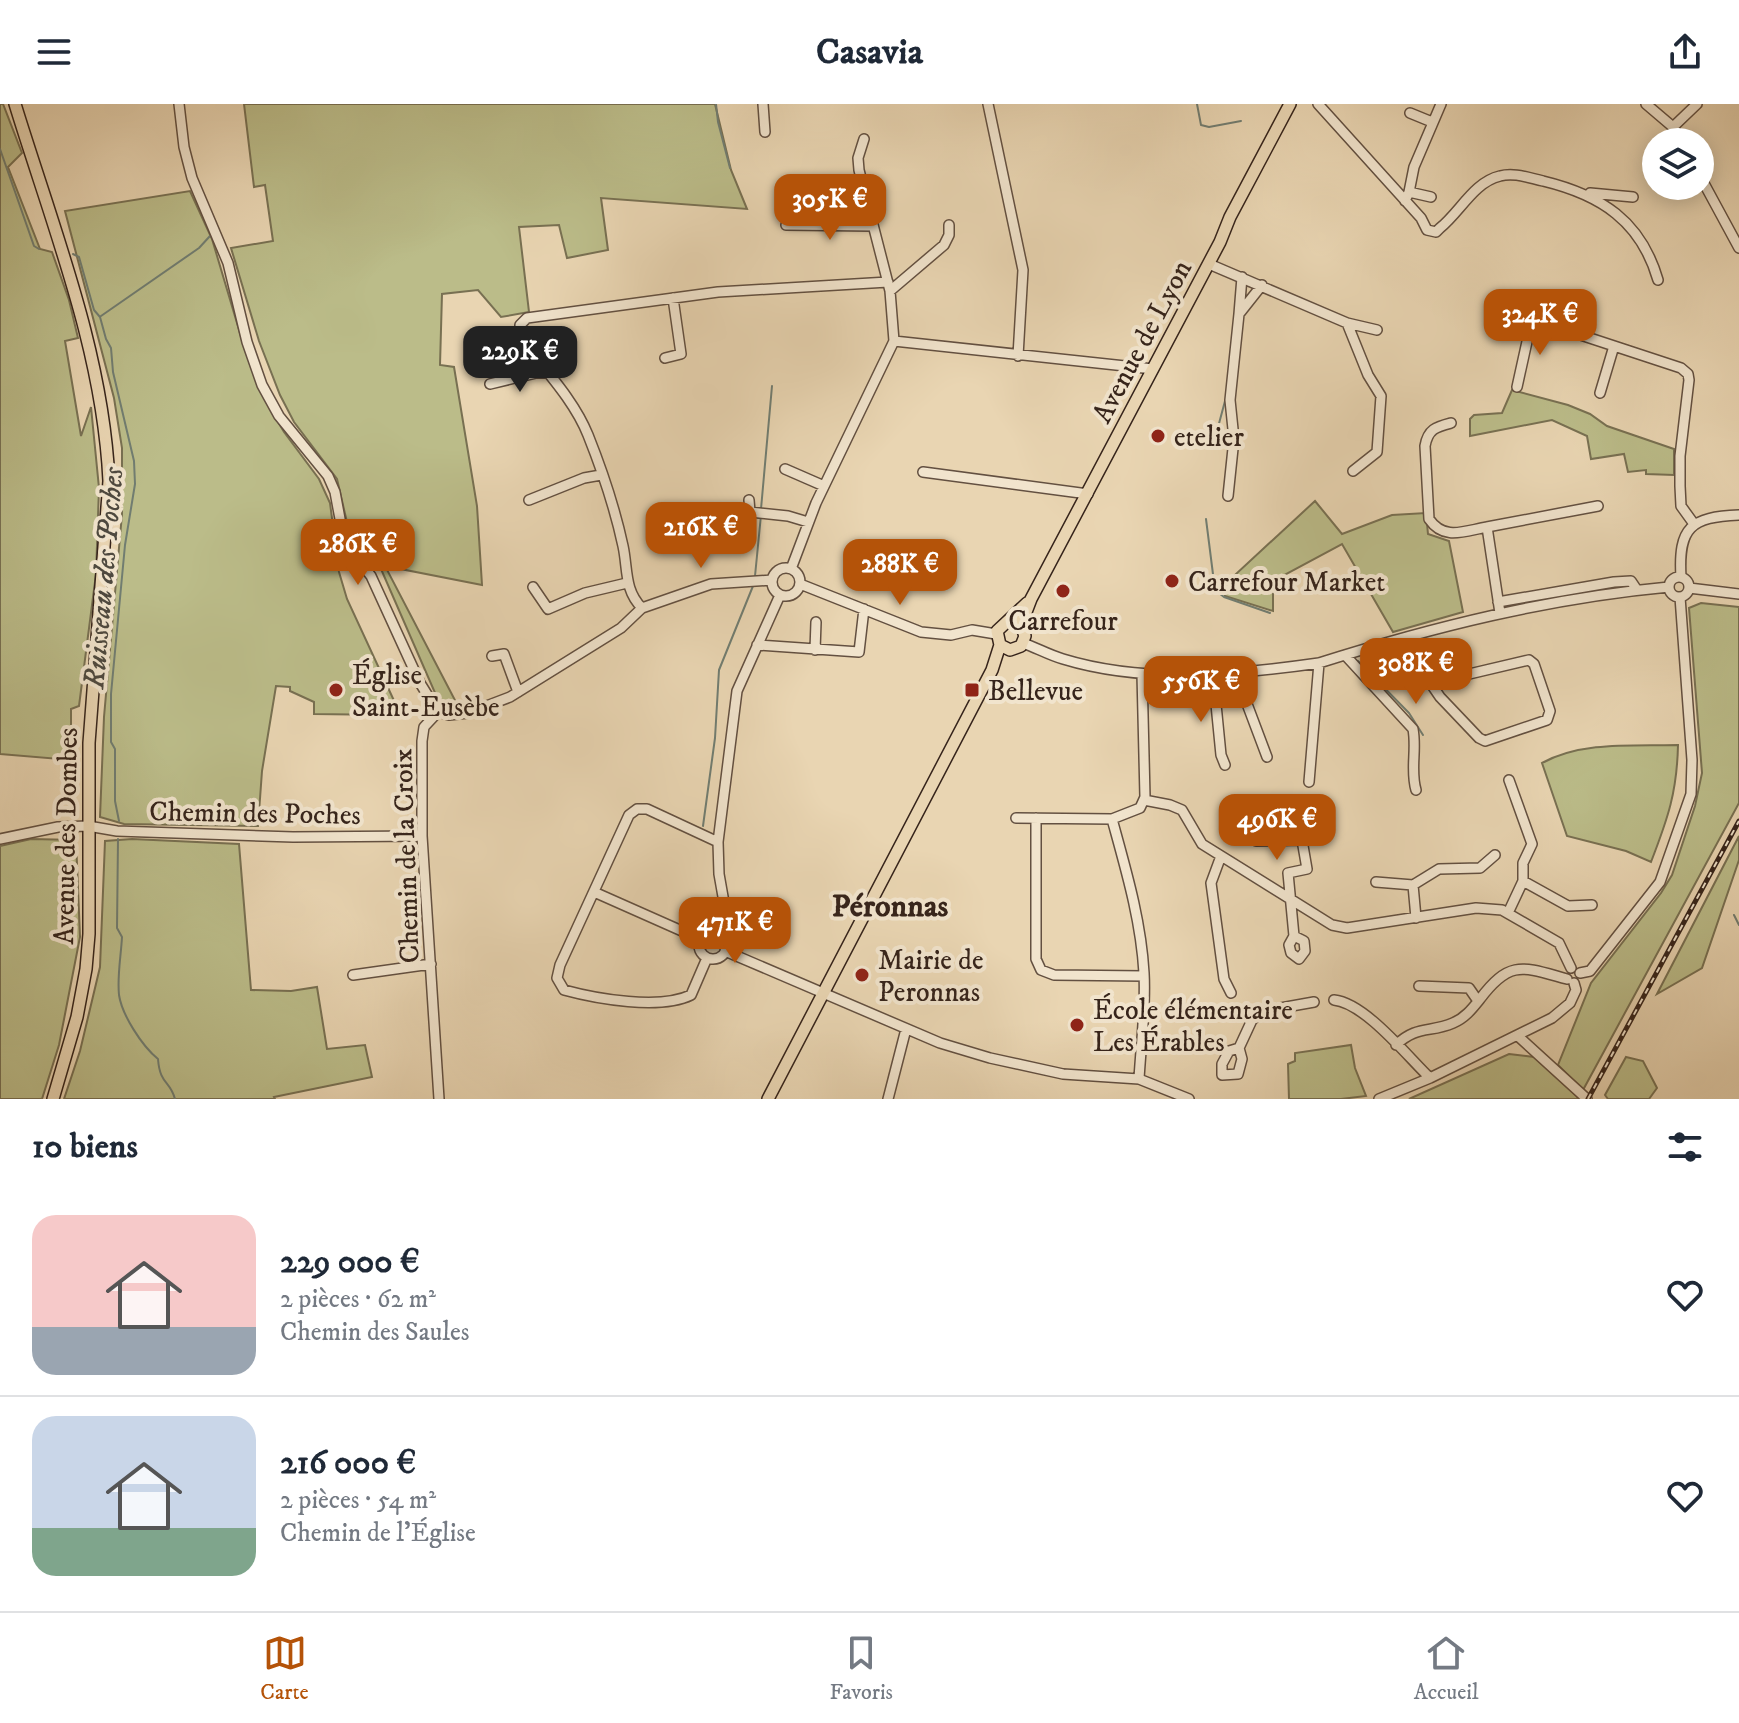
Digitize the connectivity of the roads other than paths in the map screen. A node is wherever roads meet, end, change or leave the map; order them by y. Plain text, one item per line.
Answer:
1 (15, 104) edge
2 (179, 104) edge
3 (763, 104) edge
4 (988, 104) edge
5 (1290, 104) edge
6 (1318, 104) edge
7 (1441, 104) edge
8 (1646, 104) edge
9 (1697, 104) edge
10 (1410, 113) dead end
11 (1432, 122) junction
12 (1673, 127) joint
13 (765, 132) dead end
14 (864, 139) dead end
15 (1583, 193) junction
16 (1407, 196) junction
17 (1431, 197) dead end
18 (1633, 197) dead end
19 (1713, 200) edge
20 (786, 225) dead end
21 (949, 225) dead end
22 (873, 226) junction
23 (1739, 248) edge
24 (1209, 264) junction
25 (1242, 277) junction
26 (1658, 280) dead end
27 (1262, 285) junction
28 (889, 287) junction
29 (673, 298) junction
30 (1239, 314) junction
31 (1347, 323) junction
32 (1377, 330) dead end
33 (894, 341) junction
34 (1614, 346) junction
35 (1018, 356) junction
36 (665, 358) dead end
37 (1153, 369) junction
38 (547, 373) junction
39 (490, 384) dead end
40 (1517, 387) dead end
41 (1600, 393) dead end
42 (1451, 423) dead end
43 (785, 469) dead end
44 (1353, 471) dead end
45 (923, 472) dead end
46 (601, 475) junction
47 (824, 486) junction
48 (1088, 494) junction
49 (1228, 496) dead end
50 (529, 500) dead end
51 (749, 500) dead end
52 (1598, 506) dead end
53 (1739, 515) edge
54 (808, 522) junction
55 (1694, 524) junction
56 (1487, 527) junction
57 (791, 569) junction
58 (1681, 577) junction
59 (772, 580) junction
60 (627, 583) junction
61 (800, 584) junction
62 (533, 587) dead end
63 (1669, 587) junction
64 (1689, 588) junction
65 (1637, 590) junction
66 (1739, 594) edge
67 (780, 595) junction
68 (1680, 597) junction
69 (1498, 602) junction
70 (642, 608) junction
71 (864, 609) junction
72 (1500, 613) junction
73 (816, 622) dead end
74 (1016, 623) junction
75 (1411, 636) junction
76 (1001, 643) junction
77 (1023, 643) junction
78 (757, 645) junction
79 (815, 650) junction
80 (1345, 655) junction
81 (492, 656) dead end
82 (1319, 663) junction
83 (1235, 672) junction
84 (1142, 674) junction
85 (1213, 674) junction
86 (1431, 683) junction
87 (518, 692) junction
88 (438, 712) junction
89 (1267, 757) dead end
90 (1225, 765) dead end
91 (1509, 780) dead end
92 (1309, 782) dead end
93 (1416, 790) dead end
94 (1144, 800) junction
95 (1016, 818) dead end
96 (1036, 818) junction
97 (1112, 819) junction
98 (88, 826) junction
99 (422, 836) junction
100 (0, 839) edge
101 (1256, 841) dead end
102 (718, 842) junction
103 (1495, 855) dead end
104 (1221, 856) junction
105 (1523, 881) junction
106 (1376, 882) dead end
107 (1413, 885) junction
108 (594, 892) junction
109 (1291, 900) junction
110 (1592, 905) dead end
111 (1508, 913) junction
112 (1416, 918) junction
113 (719, 933) junction
114 (1294, 936) dead end
115 (700, 939) junction
116 (725, 951) junction
117 (707, 958) junction
118 (431, 964) junction
119 (1576, 970) junction
120 (353, 975) dead end
121 (1144, 976) junction
122 (1570, 981) junction
123 (1419, 986) dead end
124 (1231, 993) dead end
125 (822, 994) junction
126 (1334, 1000) dead end
127 (1478, 1001) junction
128 (1314, 1002) dead end
129 (906, 1029) junction
130 (1519, 1037) junction
131 (1396, 1045) junction
132 (1239, 1048) dead end
133 (1430, 1078) junction
134 (1139, 1079) junction
135 (53, 1099) edge
136 (439, 1099) edge
137 (768, 1099) edge
138 (888, 1099) edge
139 (1189, 1099) edge
140 (1379, 1099) edge
141 (1587, 1099) edge

1 - 98 main road, Avenue des Dombes
2 - 88 street, Chemin de la Croix
3 - 13 street
4 - 35 street
5 - 24 main road, Avenue de Lyon
6 - 16 street
7 - 11 street
8 - 12 street
9 - 12 street
10 - 11 street
11 - 16 street
14 - 22 street
15 - 16 street
15 - 18 street
15 - 26 street
16 - 17 street
19 - 23 street
20 - 22 street
21 - 28 street
22 - 28 street
24 - 25 street
24 - 37 main road, Avenue de Lyon
25 - 27 street
25 - 30 street
27 - 30 street
27 - 31 street
28 - 29 street
28 - 33 street
29 - 36 street
29 - 38 street
30 - 49 street
31 - 32 street
31 - 44 street
33 - 35 street
33 - 47 street
34 - 40 street
34 - 41 street
34 - 55 street
35 - 37 street
37 - 48 main road, Avenue de Lyon
38 - 39 street
38 - 46 street
42 - 56 street
43 - 47 street
45 - 48 street
46 - 50 street
46 - 60 street
47 - 54 street
48 - 74 main road, Avenue de Lyon
51 - 54 street
52 - 56 street
53 - 55 street
54 - 57 street
55 - 58 street
56 - 69 street
57 - 59 street
57 - 61 street
58 - 63 street
58 - 64 street
59 - 67 street
59 - 70 street
60 - 62 street
60 - 70 street
61 - 67 street
61 - 71 street
63 - 65 street
63 - 68 street
64 - 66 street
64 - 68 street
65 - 69 street
65 - 72 street
67 - 78 street
68 - 119 street
69 - 72 street
70 - 87 street
71 - 76 street
71 - 79 street
72 - 75 street
73 - 79 street
74 - 76 main road
74 - 77 main road
75 - 80 street
75 - 86 street
76 - 77 main road
76 - 125 main road
77 - 84 street
78 - 79 street
78 - 102 street
80 - 82 street
80 - 93 street
81 - 87 street
82 - 83 street
82 - 92 street
83 - 85 street
83 - 89 street
84 - 85 street
84 - 94 street
85 - 90 street
86 - 86 street
87 - 88 street
88 - 99 street, Chemin de la Croix
91 - 105 street
94 - 97 street
94 - 104 street
95 - 96 street
96 - 97 street
96 - 121 street
97 - 121 street
98 - 99 street, Chemin des Poches
98 - 100 street, Chemin des Poches
98 - 135 main road, Avenue des Dombes
99 - 118 street, Chemin de la Croix
101 - 109 street
102 - 108 street
102 - 113 street
103 - 107 street
104 - 109 street
104 - 124 street
105 - 110 street
105 - 111 street
106 - 107 street
107 - 112 street
108 - 115 street
108 - 117 street
109 - 112 street
109 - 114 street
111 - 112 street
111 - 119 street
113 - 115 street
113 - 116 street
115 - 117 street
116 - 117 street
116 - 125 street
118 - 120 street
118 - 136 street, Chemin de la Croix
119 - 122 street
121 - 134 street
122 - 127 street
122 - 130 street
123 - 127 street
125 - 129 street
125 - 137 main road
126 - 131 street
127 - 131 street
128 - 132 street
129 - 134 street
129 - 138 street
130 - 133 street
130 - 141 street
131 - 133 street
133 - 140 street
134 - 139 street

